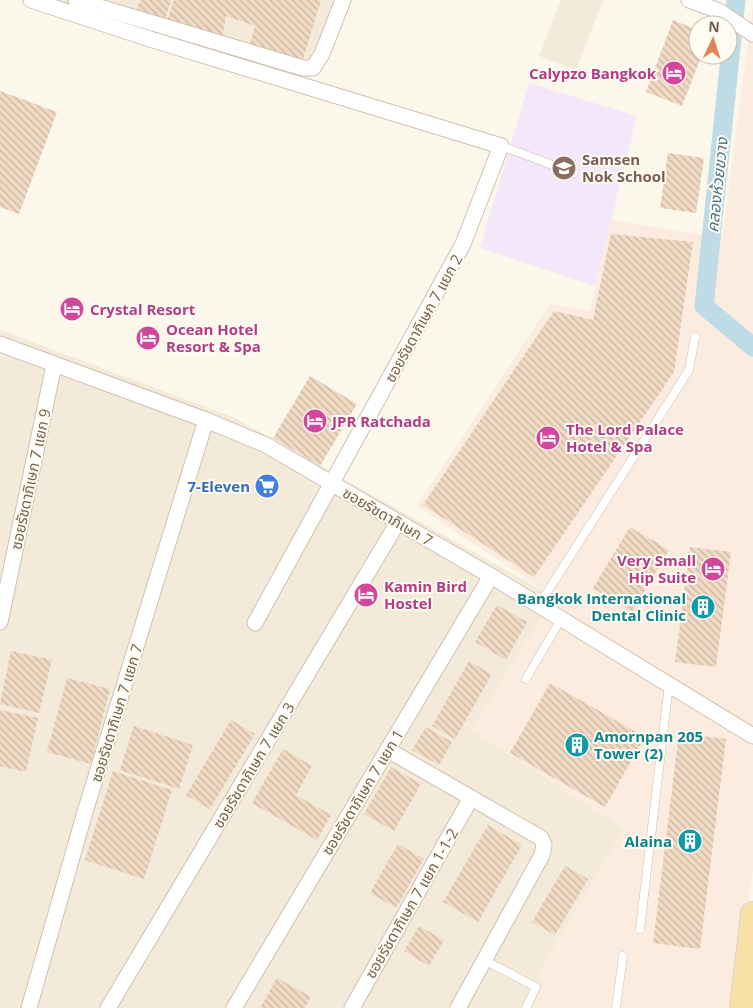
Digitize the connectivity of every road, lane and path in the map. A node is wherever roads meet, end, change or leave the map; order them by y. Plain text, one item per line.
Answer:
1 (31, 0) edge
2 (76, 0) edge
3 (343, 0) edge
4 (689, 0) edge
5 (750, 31) edge
6 (501, 146) junction
7 (574, 172) dead end
8 (695, 337) dead end
9 (0, 344) edge
10 (54, 364) junction
11 (206, 420) junction
12 (333, 484) junction
13 (398, 522) junction
14 (7, 552) edge
15 (491, 576) junction
16 (539, 606) junction
17 (560, 619) junction
18 (0, 622) edge
19 (255, 623) dead end
20 (526, 679) dead end
21 (668, 684) junction
22 (753, 736) edge
23 (388, 750) junction
24 (471, 798) junction
25 (753, 914) edge
26 (640, 929) dead end
27 (623, 956) dead end
28 (484, 960) junction
29 (29, 1008) edge
30 (108, 1008) edge
31 (234, 1008) edge
32 (352, 1008) edge
33 (458, 1008) edge
34 (526, 1008) edge
35 (616, 1008) edge
36 (742, 1008) edge

1 - 6 street
2 - 3 street
4 - 5 street
6 - 7 lane
6 - 12 street, ซอยรัชดาภิเษก 7 แยก 2
8 - 16 lane
9 - 10 street, ซอยรัชดาภิเษก 7
10 - 11 street, ซอยรัชดาภิเษก 7
10 - 14 street, ซอยรัชดาภิเษก 7 แยก 9
11 - 12 street, ซอยรัชดาภิเษก 7
11 - 29 street, ซอยรัชดาภิเษก 7 แยก 7
12 - 13 street, ซอยรัชดาภิเษก 7
12 - 19 street, ซอยรัชดาภิเษก 7 แยก 2
13 - 15 street, ซอยรัชดาภิเษก 7
13 - 30 street, ซอยรัชดาภิเษก 7 แยก 3
14 - 18 street, ซอยรัชดาภิเษก 7 แยก 9
15 - 16 street, ซอยรัชดาภิเษก 7
15 - 23 street, ซอยรัชดาภิเษก 7 แยก 1
16 - 17 street, ซอยรัชดาภิเษก 7
17 - 20 lane
17 - 21 street, ซอยรัชดาภิเษก 7
21 - 22 street, ซอยรัชดาภิเษก 7
21 - 26 lane
23 - 24 street
23 - 31 street, ซอยรัชดาภิเษก 7 แยก 1
24 - 28 street
24 - 32 street, ซอยรัชดาภิเษก 7 แยก 1-1-2
25 - 36 main road
27 - 35 lane
28 - 33 street
28 - 34 lane

